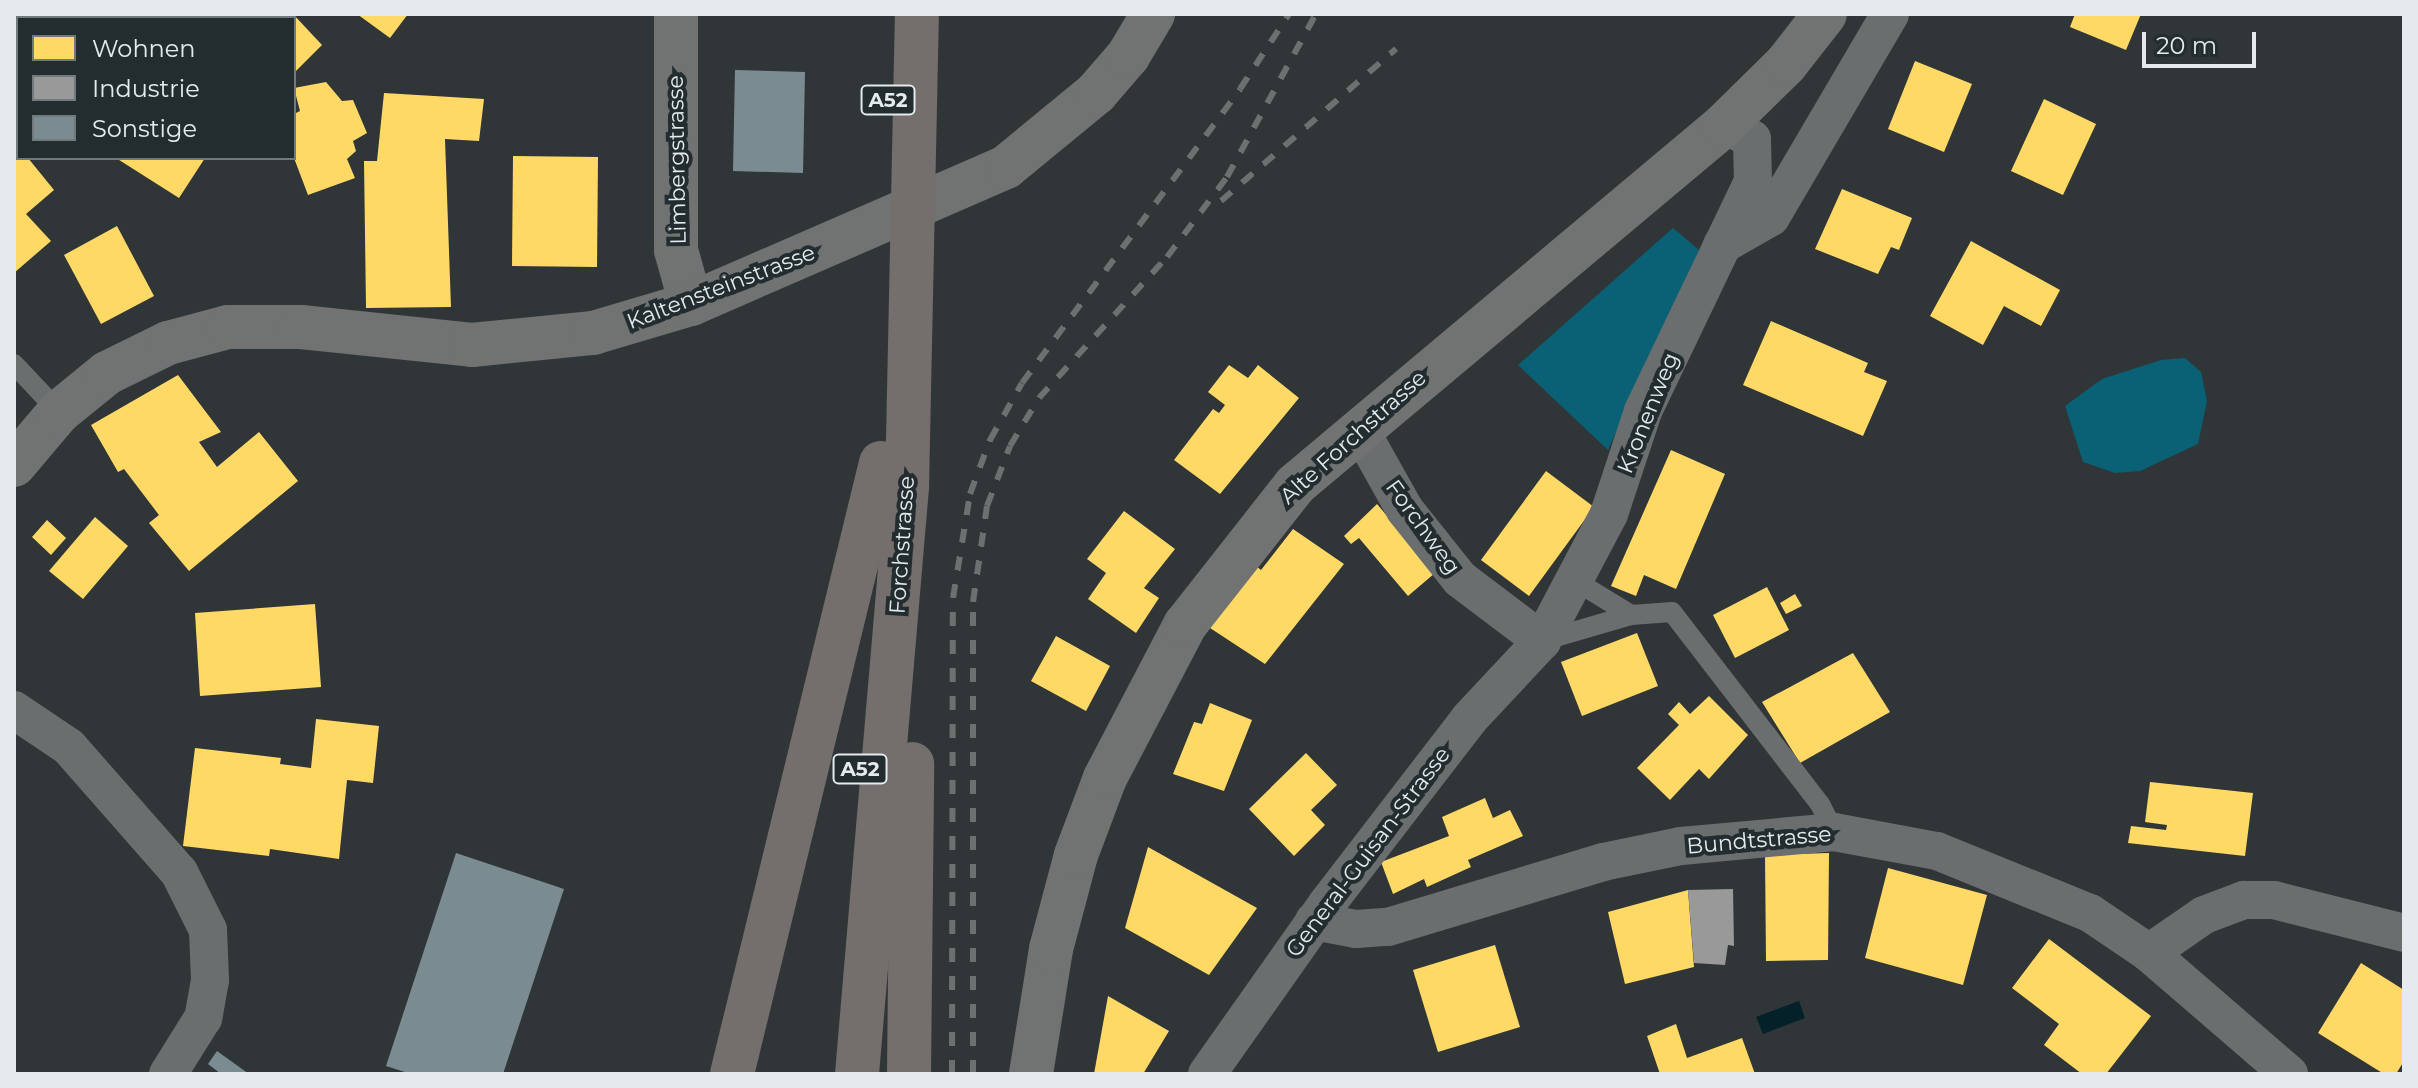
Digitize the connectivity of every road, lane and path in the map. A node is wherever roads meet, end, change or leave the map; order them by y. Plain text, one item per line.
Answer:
1 (676, 14) edge
2 (889, 14) edge
3 (917, 14) edge
4 (1153, 14) edge
5 (1825, 14) edge
6 (1890, 14) edge
7 (1724, 125) junction
8 (902, 179) junction
9 (1722, 245) junction
10 (691, 304) junction
11 (14, 364) edge
12 (59, 412) junction
13 (1359, 428) junction
14 (14, 465) edge
15 (894, 475) junction
16 (1574, 580) junction
17 (1631, 615) junction
18 (1542, 641) junction
19 (14, 710) edge
20 (1834, 832) junction
21 (1314, 921) junction
22 (2404, 933) edge
23 (2149, 953) junction
24 (168, 1074) edge
25 (732, 1074) edge
26 (830, 1074) edge
27 (857, 1074) edge
28 (909, 1074) edge
29 (1031, 1074) edge
30 (1207, 1074) edge
31 (2289, 1074) edge

1 - 10 street, Limbergstrasse
2 - 8 highway, Forchstrasse / A52
3 - 8 highway, Forchstrasse / A52
4 - 10 street, Kaltensteinstrasse
5 - 7 street, Alte Forchstrasse
6 - 9 street
7 - 9 street, Kronenweg
7 - 13 street, Alte Forchstrasse
8 - 15 highway, Forchstrasse / A52
9 - 16 street, Kronenweg
10 - 12 street, Kaltensteinstrasse
11 - 12 lane
12 - 14 street, Kaltensteinstrasse
13 - 18 street, Forchweg
13 - 29 street, Alte Forchstrasse
15 - 25 highway
15 - 26 highway, Forchstrasse / A52
15 - 27 highway, Forchstrasse / A52
15 - 28 highway
16 - 17 lane
16 - 18 street, General-Guisan-Strasse
17 - 18 lane
17 - 20 lane
18 - 21 street, General-Guisan-Strasse
19 - 24 street
20 - 21 street, Bundtstrasse
20 - 23 street, Bundtstrasse
21 - 30 street, General-Guisan-Strasse
22 - 23 street
23 - 31 street, Bundtstrasse

